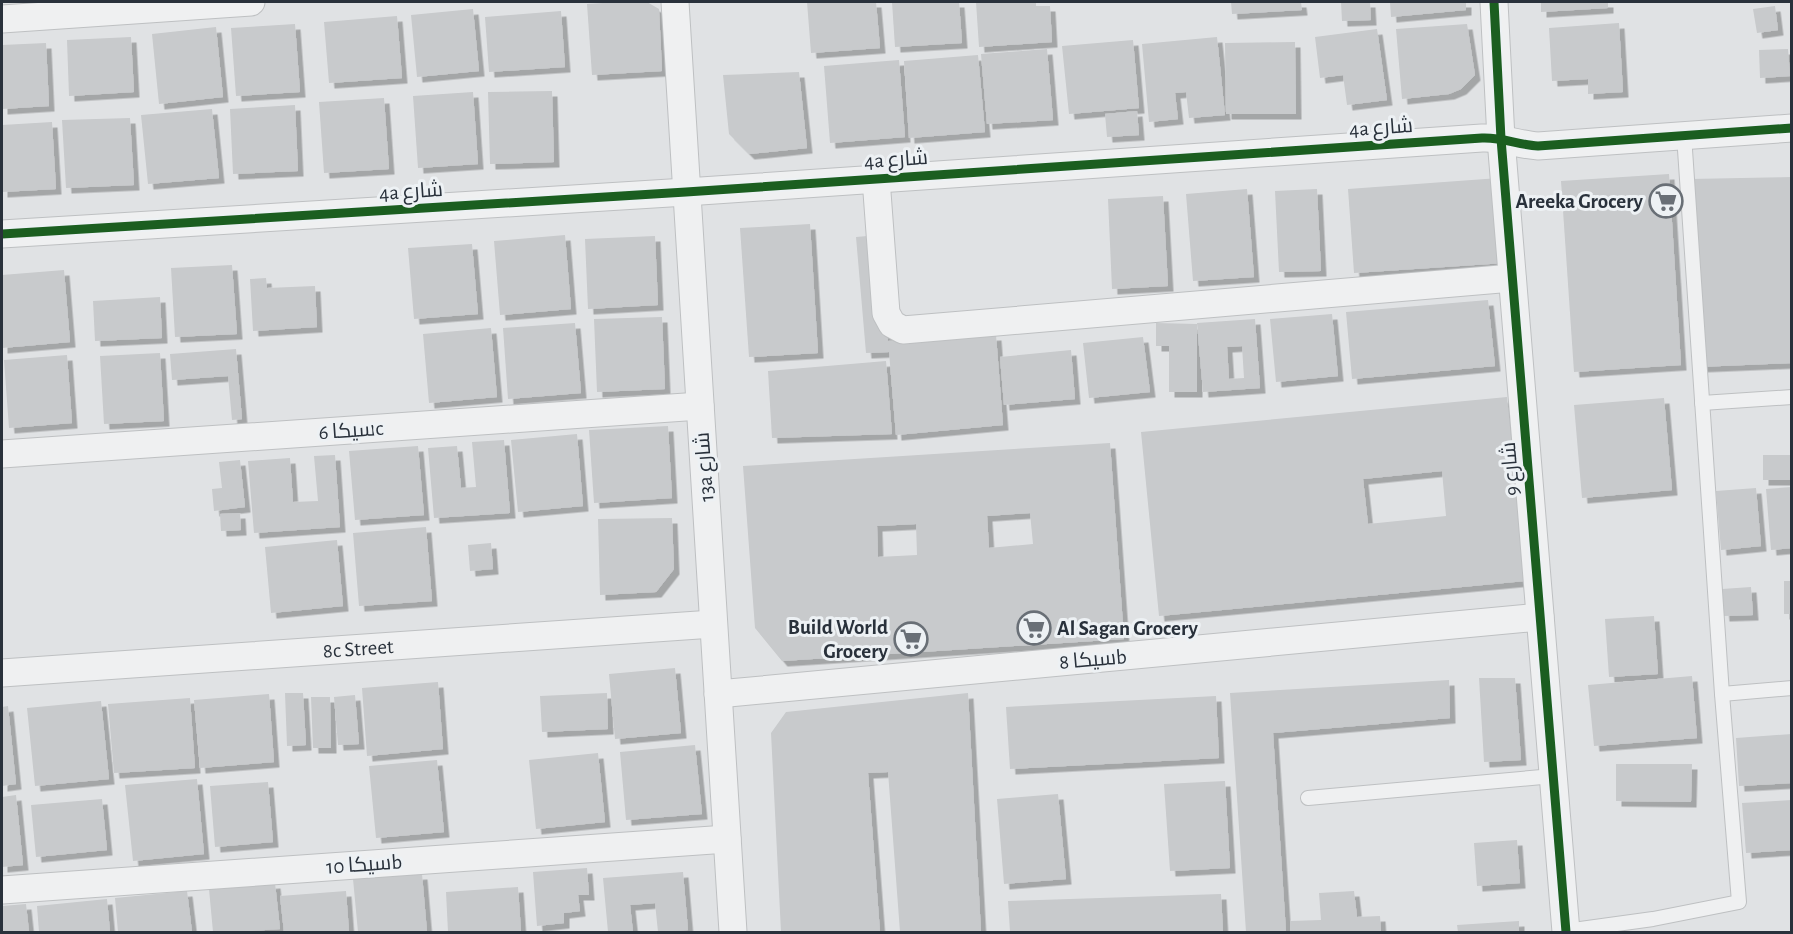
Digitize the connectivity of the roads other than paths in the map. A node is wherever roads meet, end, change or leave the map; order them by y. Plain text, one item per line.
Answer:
1 (251, 2) edge
2 (675, 2) edge
3 (1494, 2) edge
4 (2, 19) edge
5 (1791, 128) edge
6 (1684, 135) junction
7 (1501, 139) junction
8 (876, 179) junction
9 (686, 192) junction
10 (2, 234) edge
11 (1512, 278) junction
12 (1791, 397) edge
13 (1702, 403) junction
14 (700, 406) junction
15 (2, 453) edge
16 (1540, 617) junction
17 (713, 624) junction
18 (2, 673) edge
19 (1791, 688) edge
20 (718, 694) junction
21 (1722, 694) junction
22 (1553, 776) junction
23 (1308, 798) dead end
24 (727, 839) junction
25 (2, 890) edge
26 (1566, 932) edge
27 (733, 933) edge

1 - 4 street
2 - 9 street, 13a شارع
3 - 7 street, شارع 9
5 - 6 street, 4a شارع
6 - 7 street, 4a شارع
6 - 13 lane
7 - 8 street, 4a شارع
7 - 11 street, شارع 9
8 - 9 street, 4a شارع
8 - 11 street
9 - 10 street, 4a شارع
9 - 14 street, 13a شارع
11 - 16 street, شارع 9
12 - 13 lane
13 - 21 lane
14 - 15 street, سيكا 6c
14 - 17 street, 13a شارع
16 - 20 street, سيكا 8b
16 - 22 street, شارع 9
17 - 18 street, 8c Street
17 - 20 street, 13a شارع
19 - 21 lane
20 - 24 street, 13a شارع
21 - 26 lane
22 - 23 lane
22 - 26 street, شارع 9
24 - 25 street, سيكا 10b
24 - 27 street, 13a شارع

